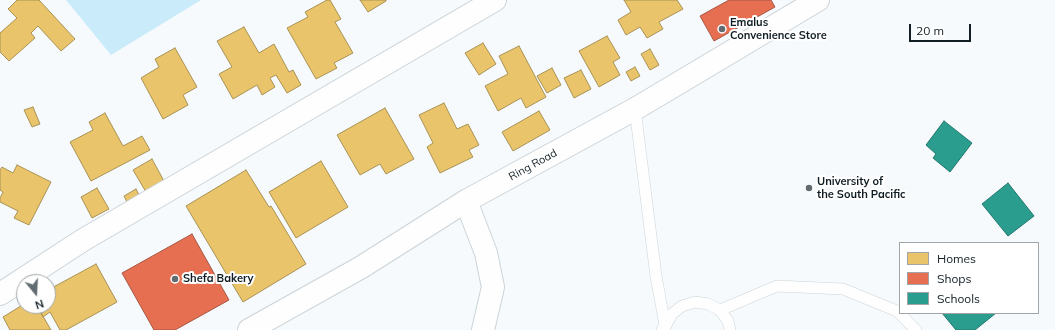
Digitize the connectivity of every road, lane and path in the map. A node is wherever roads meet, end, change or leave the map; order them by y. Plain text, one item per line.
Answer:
1 (495, 0) edge
2 (818, 0) edge
3 (635, 109) junction
4 (466, 201) junction
5 (0, 294) edge
6 (720, 310) junction
7 (899, 313) edge
8 (900, 314) edge
9 (664, 328) edge
10 (249, 330) edge
11 (483, 330) edge
12 (730, 330) edge
13 (916, 330) edge

1 - 5 street
2 - 3 street, Ring Road
3 - 4 street, Ring Road
3 - 9 lane
4 - 10 street, Ring Road
4 - 11 street
6 - 7 lane
6 - 9 lane
6 - 12 lane
8 - 13 lane

